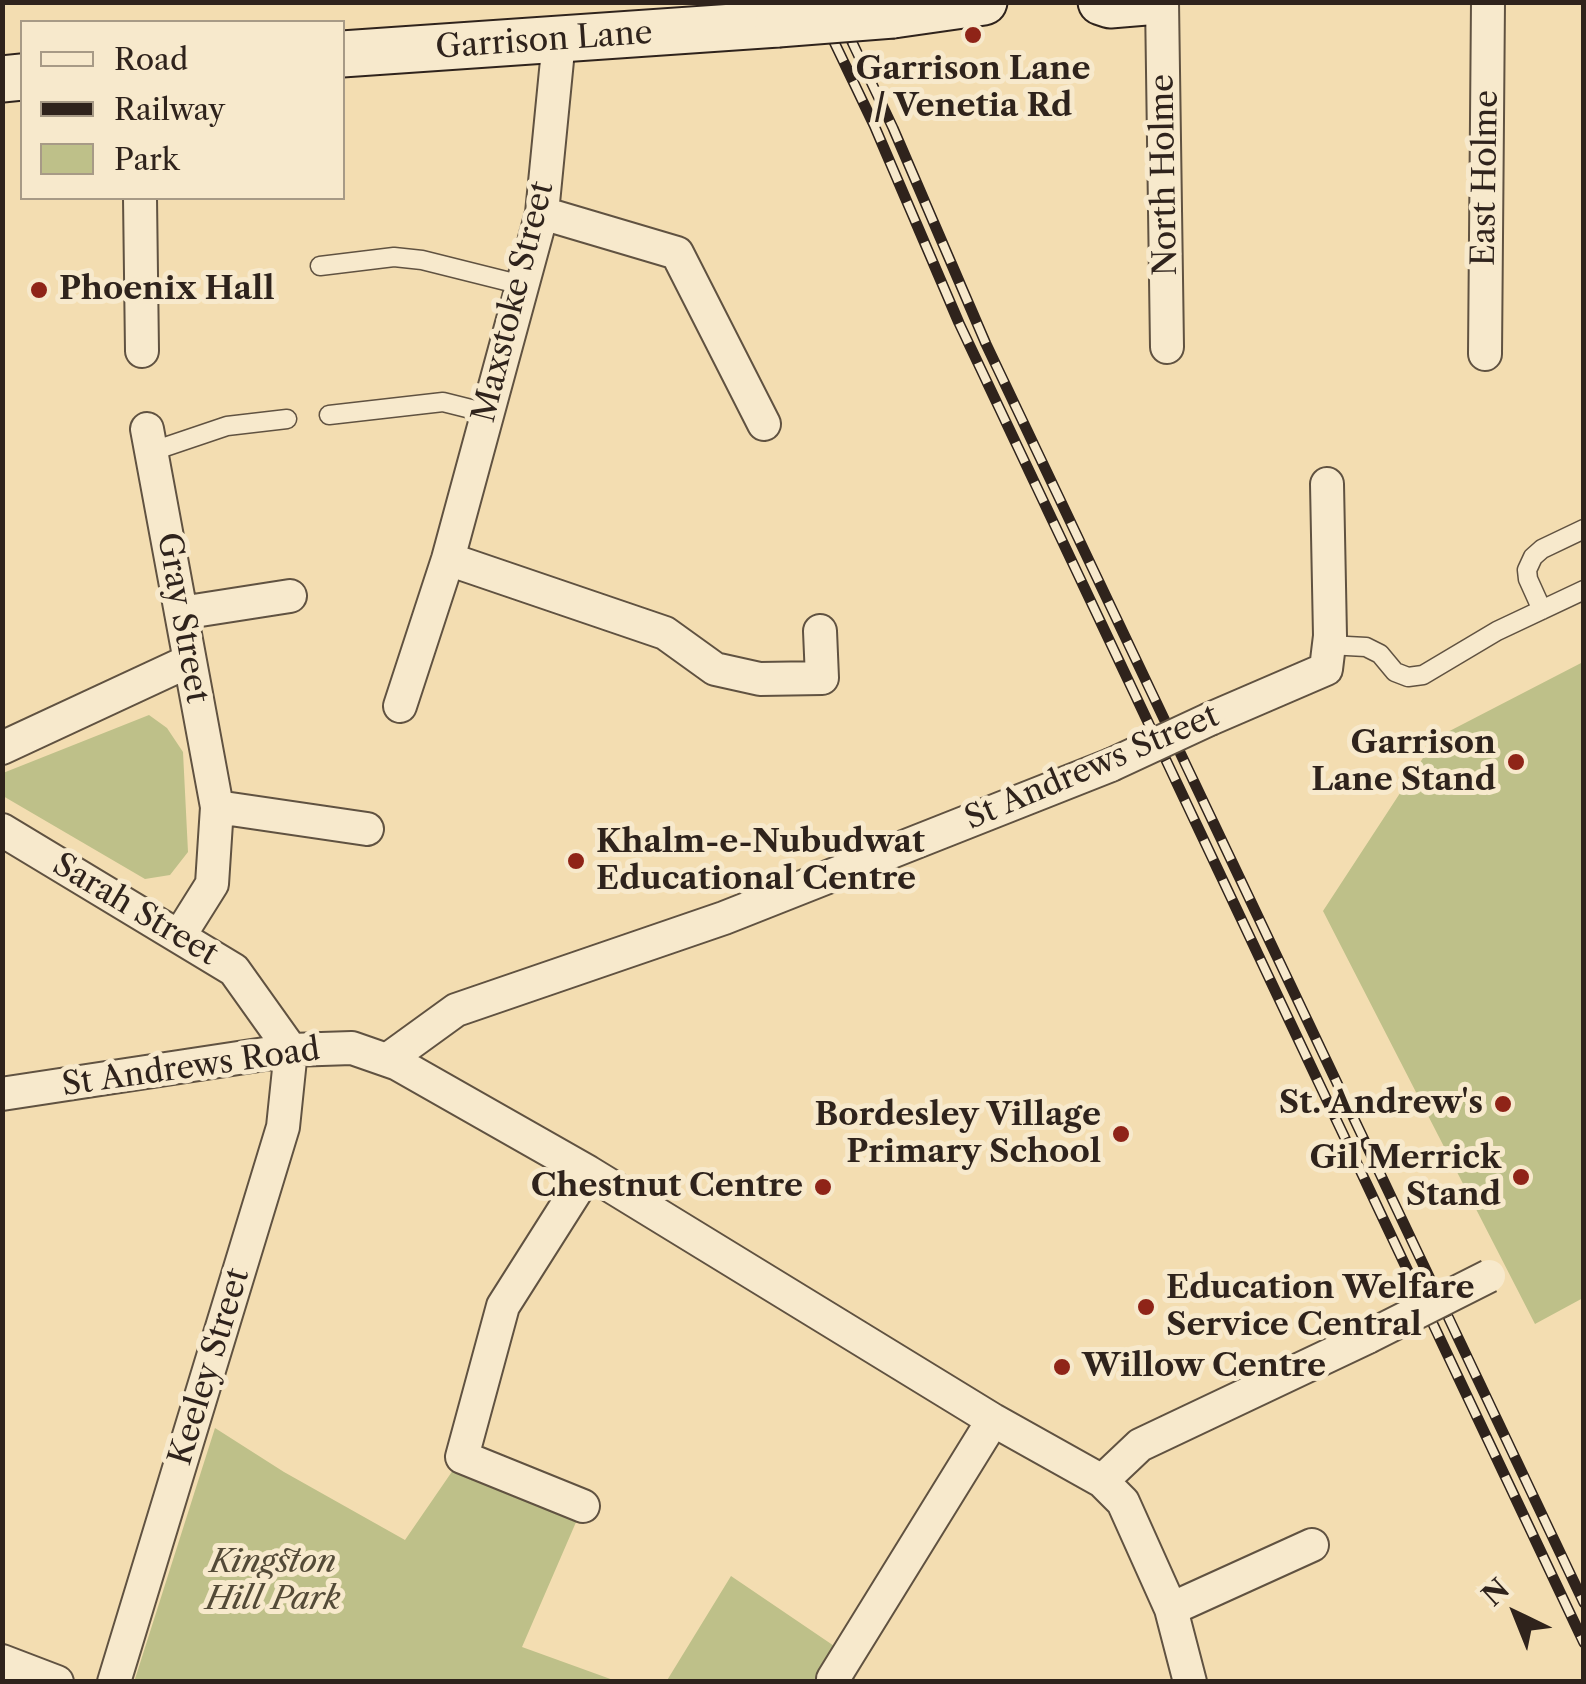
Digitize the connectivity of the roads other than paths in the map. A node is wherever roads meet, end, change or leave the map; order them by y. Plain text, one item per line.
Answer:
1 (1102, 2) edge
2 (1146, 2) edge
3 (1162, 2) edge
4 (1488, 2) edge
5 (981, 3) edge
6 (559, 40) junction
7 (345, 54) edge
8 (140, 200) edge
9 (542, 213) junction
10 (320, 266) dead end
11 (522, 285) junction
12 (1168, 347) dead end
13 (142, 351) dead end
14 (1485, 354) dead end
15 (487, 413) junction
16 (330, 414) dead end
17 (287, 419) dead end
18 (764, 424) dead end
19 (150, 440) joint
20 (1327, 484) dead end
21 (1584, 528) edge
22 (448, 559) junction
23 (1584, 590) edge
24 (290, 596) dead end
25 (1542, 610) junction
26 (181, 613) junction
27 (820, 631) dead end
28 (1329, 641) junction
29 (189, 661) junction
30 (400, 706) dead end
31 (2, 748) edge
32 (217, 807) junction
33 (367, 828) dead end
34 (2, 830) edge
35 (180, 935) junction
36 (291, 1050) junction
37 (387, 1060) junction
38 (2, 1094) edge
39 (588, 1172) junction
40 (1489, 1276) dead end
41 (993, 1420) junction
42 (1102, 1481) junction
43 (583, 1506) dead end
44 (1312, 1544) dead end
45 (1171, 1608) junction
46 (2, 1662) edge
47 (834, 1680) edge
48 (57, 1682) edge
49 (114, 1682) edge
50 (1190, 1682) edge

1 - 2 street
3 - 12 street, North Holme
4 - 14 street, East Holme
5 - 6 street, Garrison Lane, bridge
6 - 7 street, Garrison Lane
6 - 9 street, Maxstoke Street
8 - 13 street
9 - 11 street, Maxstoke Street
9 - 18 street
10 - 11 lane
11 - 15 street, Maxstoke Street
15 - 16 lane
15 - 22 street, Maxstoke Street
17 - 19 lane
19 - 26 street, Gray Street
20 - 28 street
21 - 25 lane
22 - 27 street
22 - 30 street, Maxstoke Street
23 - 25 lane
24 - 26 street
25 - 28 lane
26 - 29 street, Gray Street
28 - 37 street, St Andrews Street, bridge
29 - 31 street
29 - 32 street, Gray Street
32 - 33 street
32 - 35 street, Gray Street
34 - 35 street, Sarah Street
35 - 36 street, Sarah Street
36 - 37 street, St Andrews Road
36 - 38 street, St Andrews Road
36 - 49 street, Keeley Street
37 - 39 street, St Andrews Road
39 - 41 street, St Andrews Road
39 - 43 street
40 - 42 street, bridge
41 - 42 street, St Andrews Road
41 - 47 street
42 - 45 street, St Andrews Road
44 - 45 street
45 - 50 street, St Andrews Road
46 - 48 street

